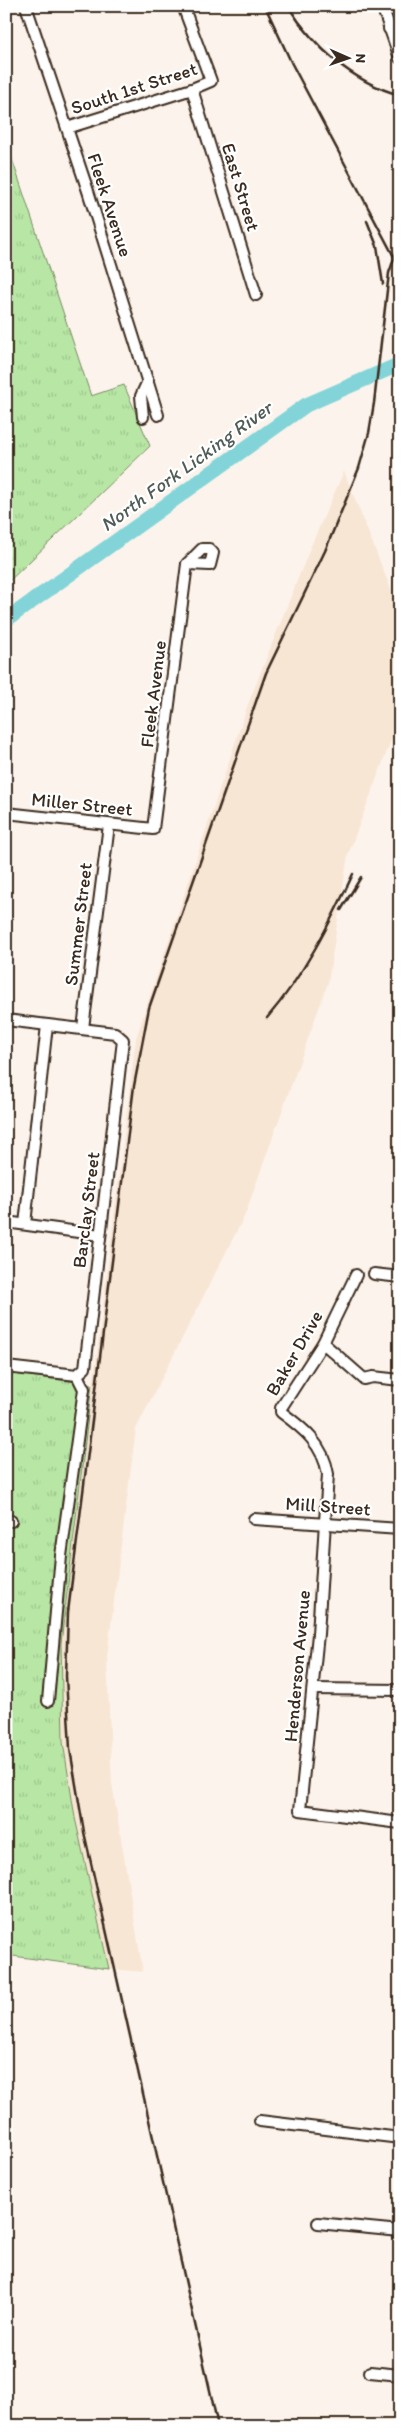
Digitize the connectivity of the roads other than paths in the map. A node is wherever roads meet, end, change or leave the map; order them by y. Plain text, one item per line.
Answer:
1 (26, 6) edge
2 (183, 6) edge
3 (382, 6) edge
4 (400, 26) edge
5 (389, 29) junction
6 (400, 58) edge
7 (192, 89) junction
8 (67, 128) junction
9 (256, 295) dead end
10 (148, 381) junction
11 (158, 415) dead end
12 (143, 417) dead end
13 (187, 564) dead end
14 (6, 813) edge
15 (108, 825) junction
16 (153, 829) joint
17 (6, 1020) edge
18 (47, 1025) junction
19 (83, 1028) junction
20 (6, 1222) edge
21 (25, 1224) junction
22 (100, 1235) junction
23 (374, 1274) dead end
24 (356, 1275) dead end
25 (400, 1276) edge
26 (323, 1343) junction
27 (6, 1366) edge
28 (77, 1376) junction
29 (400, 1380) edge
30 (254, 1519) dead end
31 (324, 1524) junction
32 (400, 1529) edge
33 (313, 1689) junction
34 (400, 1690) edge
35 (48, 1701) dead end
36 (400, 1823) edge
37 (260, 2121) dead end
38 (400, 2138) edge
39 (318, 2223) dead end
40 (400, 2231) edge
41 (370, 2372) dead end
42 (400, 2375) edge

1 - 8 street, Fleek Avenue
2 - 7 street, South 1st Street
3 - 5 street
4 - 5 street
5 - 6 street
7 - 8 street, South 1st Street
7 - 9 street, East Street
8 - 10 street, Fleek Avenue
10 - 11 street, Fleek Avenue
10 - 12 street
13 - 16 street, Fleek Avenue
14 - 15 street, Miller Street
15 - 16 street, Miller Street
15 - 19 street, Summer Street
17 - 18 street
18 - 19 street
18 - 21 street
19 - 22 street, Barclay Street
20 - 21 street
21 - 22 street
22 - 28 street, Barclay Street
23 - 25 street
24 - 26 street, Baker Drive
26 - 29 street
26 - 31 street, Baker Drive
27 - 28 street
28 - 35 street
30 - 31 street, Mill Street
31 - 32 street, Mill Street
31 - 33 street, Henderson Avenue
33 - 34 street
33 - 36 street, Henderson Avenue
37 - 38 street
39 - 40 street
41 - 42 street

